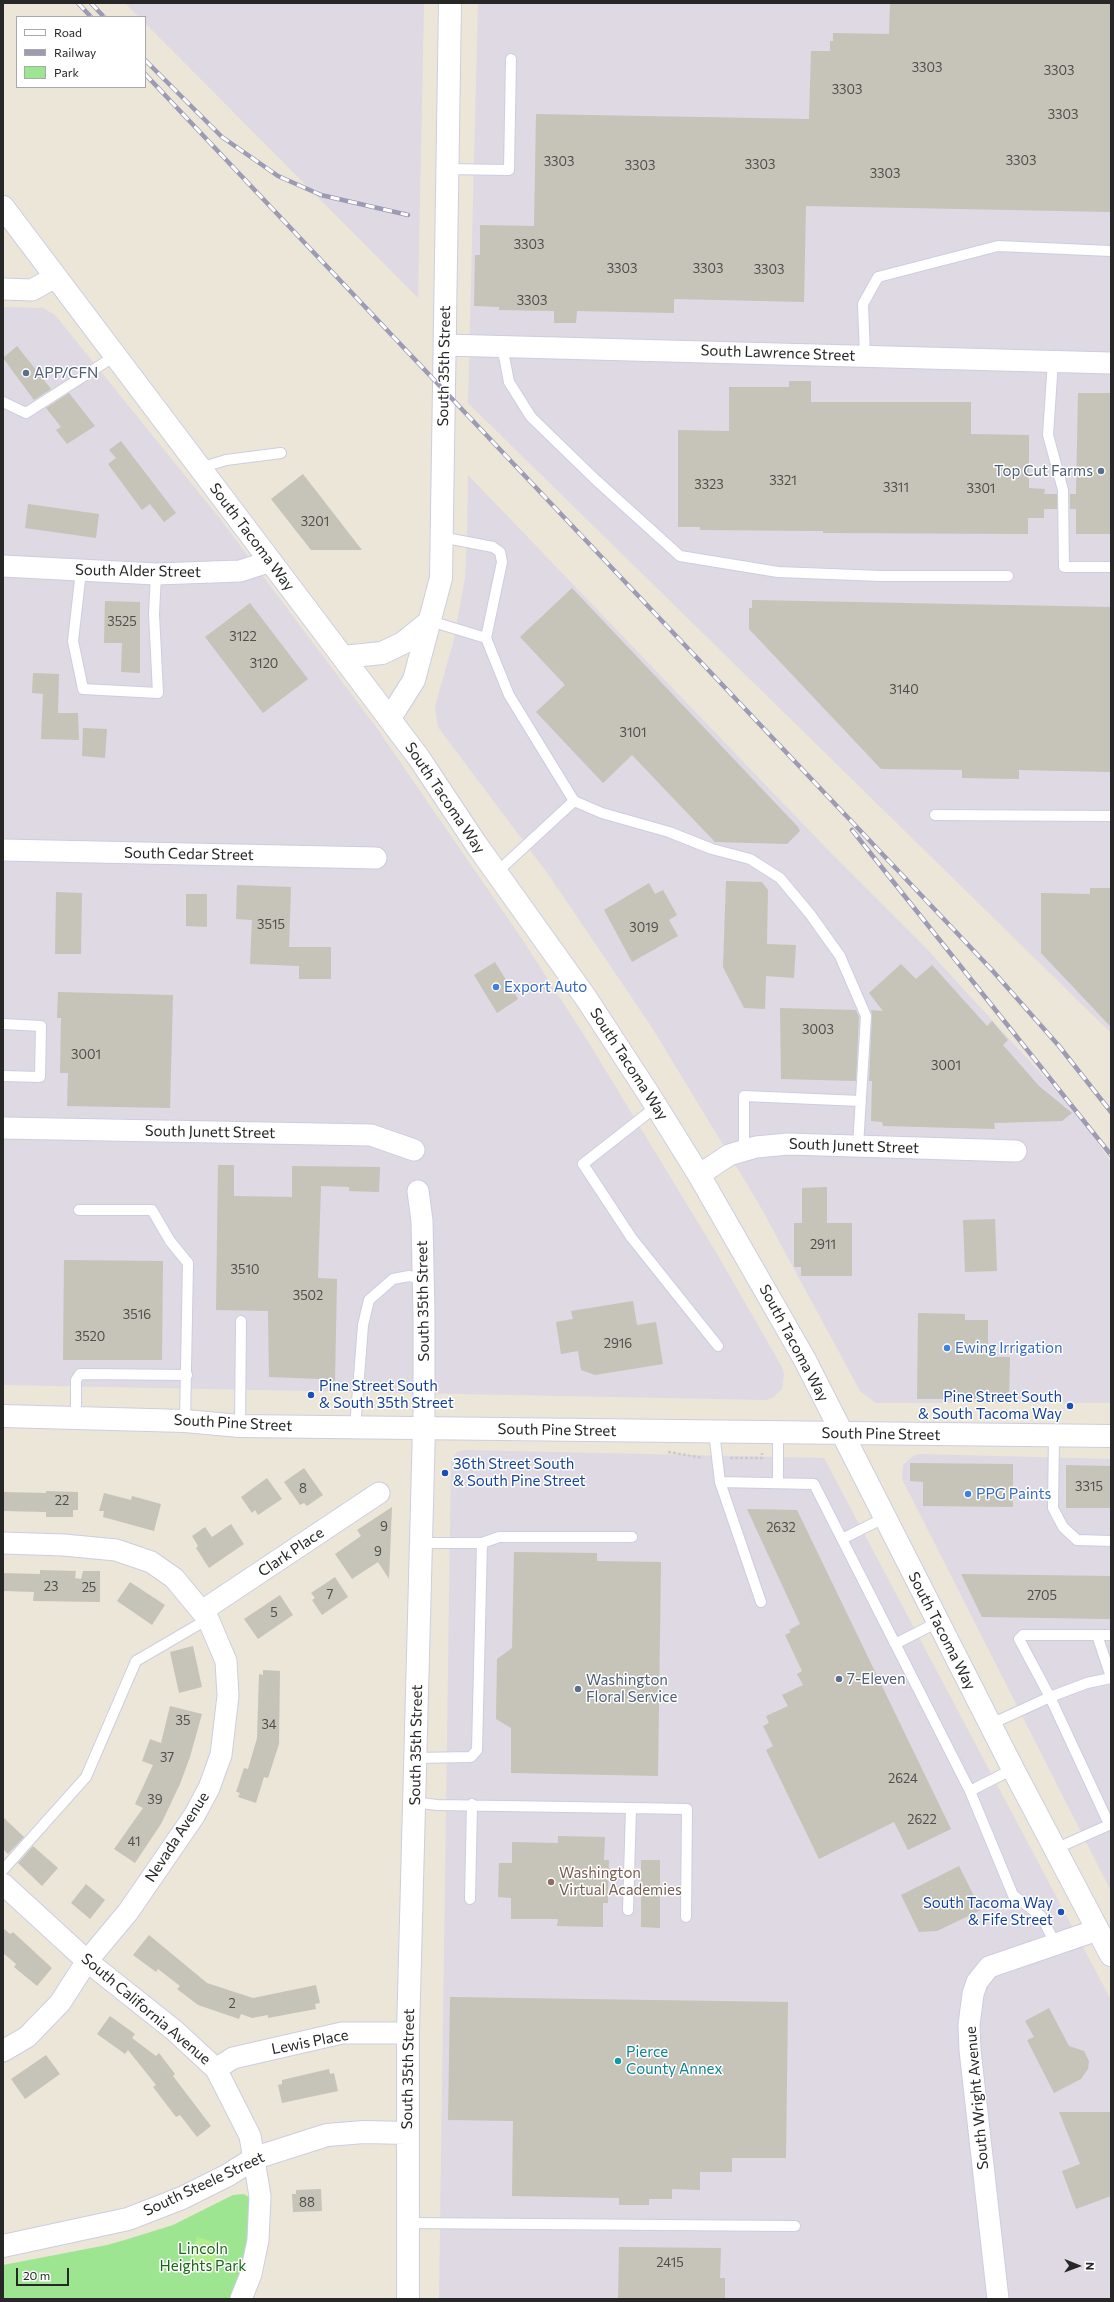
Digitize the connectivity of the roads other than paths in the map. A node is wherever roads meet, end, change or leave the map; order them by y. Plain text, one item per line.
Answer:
1 (450, 3) edge
2 (511, 58) dead end
3 (447, 169) junction
4 (3, 207) edge
5 (1111, 251) edge
6 (55, 277) junction
7 (3, 289) edge
8 (445, 345) junction
9 (502, 346) junction
10 (115, 356) junction
11 (865, 356) junction
12 (1053, 361) junction
13 (1111, 363) edge
14 (3, 402) edge
15 (281, 453) dead end
16 (200, 468) junction
17 (441, 537) junction
18 (270, 561) junction
19 (3, 566) edge
20 (1111, 567) edge
21 (81, 571) junction
22 (156, 574) junction
23 (1008, 576) dead end
24 (430, 621) junction
25 (486, 638) junction
26 (343, 657) junction
27 (390, 718) junction
28 (574, 801) junction
29 (935, 815) dead end
30 (1111, 816) edge
31 (3, 850) edge
32 (376, 858) dead end
33 (496, 873) junction
34 (3, 1024) edge
35 (3, 1076) edge
36 (861, 1101) junction
37 (657, 1106) junction
38 (3, 1128) edge
39 (858, 1146) junction
40 (414, 1150) dead end
41 (744, 1151) junction
42 (1016, 1151) dead end
43 (699, 1174) junction
44 (418, 1191) dead end
45 (78, 1210) dead end
46 (423, 1279) junction
47 (241, 1321) dead end
48 (718, 1346) dead end
49 (187, 1375) junction
50 (3, 1416) edge
51 (76, 1418) junction
52 (185, 1421) junction
53 (240, 1426) junction
54 (355, 1428) junction
55 (424, 1428) junction
56 (714, 1432) junction
57 (778, 1433) junction
58 (842, 1434) junction
59 (1054, 1436) junction
60 (1111, 1436) edge
61 (720, 1482) junction
62 (778, 1483) junction
63 (379, 1493) dead end
64 (884, 1518) junction
65 (632, 1537) dead end
66 (842, 1539) junction
67 (1111, 1541) edge
68 (421, 1542) junction
69 (3, 1543) edge
70 (482, 1543) junction
71 (761, 1602) dead end
72 (205, 1615) junction
73 (938, 1622) junction
74 (1097, 1635) junction
75 (1111, 1635) edge
76 (895, 1644) junction
77 (1111, 1677) edge
78 (1050, 1696) junction
79 (991, 1724) junction
80 (416, 1758) junction
81 (1013, 1769) junction
82 (970, 1791) junction
83 (414, 1802) junction
84 (472, 1804) junction
85 (631, 1808) junction
86 (1110, 1824) edge
87 (1055, 1849) junction
88 (3, 1870) edge
89 (3, 1884) edge
90 (470, 1899) dead end
91 (628, 1910) dead end
92 (686, 1916) dead end
93 (1097, 1930) junction
94 (1056, 1945) junction
95 (1111, 1955) edge
96 (87, 1961) junction
97 (408, 2033) junction
98 (3, 2051) edge
99 (216, 2069) junction
100 (407, 2133) junction
101 (255, 2158) junction
102 (407, 2223) junction
103 (795, 2226) dead end
104 (3, 2246) edge
105 (241, 2299) edge
106 (408, 2299) edge
107 (998, 2299) edge

1 - 3 main road, South 35th Street
2 - 3 lane
3 - 8 main road, South 35th Street
4 - 6 main road, South Tacoma Way
5 - 11 lane
6 - 7 street
6 - 10 main road, South Tacoma Way
8 - 9 street, South Lawrence Street
8 - 17 main road, South 35th Street
9 - 11 street, South Lawrence Street
9 - 23 lane
10 - 14 lane
10 - 16 main road, South Tacoma Way
11 - 12 street, South Lawrence Street
12 - 13 street, South Lawrence Street
12 - 20 lane
15 - 16 lane
16 - 18 main road, South Tacoma Way
17 - 24 main road, South 35th Street
17 - 25 lane
18 - 22 street, South Alder Street
18 - 26 main road, South Tacoma Way
19 - 21 street, South Alder Street
21 - 22 street, South Alder Street
21 - 22 lane
24 - 25 lane
24 - 26 main road
24 - 27 main road, South 35th Street
25 - 28 lane
26 - 27 main road, South Tacoma Way
27 - 33 main road, South Tacoma Way
28 - 33 lane
28 - 36 lane
29 - 30 lane
31 - 32 street, South Cedar Street
33 - 37 main road, South Tacoma Way
34 - 35 lane
36 - 39 lane
36 - 41 lane
37 - 43 main road, South Tacoma Way
37 - 48 lane
38 - 40 street, South Junett Street
39 - 41 street, South Junett Street
39 - 42 street, South Junett Street
41 - 43 street, South Junett Street
43 - 58 main road, South Tacoma Way
44 - 46 street, South 35th Street
45 - 49 lane
46 - 54 lane
46 - 55 street, South 35th Street
47 - 53 lane
49 - 51 lane
49 - 52 lane
50 - 51 main road, South Pine Street
51 - 52 main road, South Pine Street
52 - 53 main road, South Pine Street
53 - 54 main road, South Pine Street
54 - 55 main road, South Pine Street
55 - 56 main road, South Pine Street
55 - 68 main road, South 35th Street
56 - 57 main road, South Pine Street
56 - 61 lane
57 - 58 main road, South Pine Street
57 - 62 lane
58 - 59 main road, South Pine Street
58 - 64 main road, South Tacoma Way
59 - 60 main road, South Pine Street
59 - 67 lane
61 - 62 lane
61 - 71 lane
62 - 66 lane
63 - 72 street, Clark Place
64 - 66 lane
64 - 73 main road, South Tacoma Way
65 - 70 lane
66 - 76 lane
68 - 70 lane
68 - 80 main road, South 35th Street
69 - 72 street, Nevada Avenue
70 - 80 lane
72 - 88 lane
72 - 96 street, Nevada Avenue
73 - 76 lane
73 - 79 main road, South Tacoma Way
74 - 75 lane
74 - 77 lane
74 - 78 lane
76 - 82 lane
77 - 78 lane
78 - 79 lane
78 - 86 lane
79 - 81 main road, South Tacoma Way
80 - 83 main road, South 35th Street
81 - 82 lane
81 - 87 main road, South Tacoma Way
82 - 94 lane
83 - 84 lane
83 - 97 main road, South 35th Street
84 - 85 lane
84 - 90 lane
85 - 91 lane
85 - 92 lane
86 - 87 lane
87 - 93 main road, South Tacoma Way
89 - 96 street, South California Avenue
93 - 94 street, South Wright Avenue
93 - 95 main road, South Tacoma Way
94 - 107 street, South Wright Avenue
96 - 98 street, Nevada Avenue
96 - 99 street, South California Avenue
97 - 99 street, Lewis Place
97 - 100 main road, South 35th Street
99 - 101 street, South California Avenue
100 - 101 main road, South Steele Street
100 - 102 main road, South 35th Street
101 - 104 main road, South Steele Street
101 - 105 street, South California Avenue
102 - 103 lane
102 - 106 main road, South 35th Street

